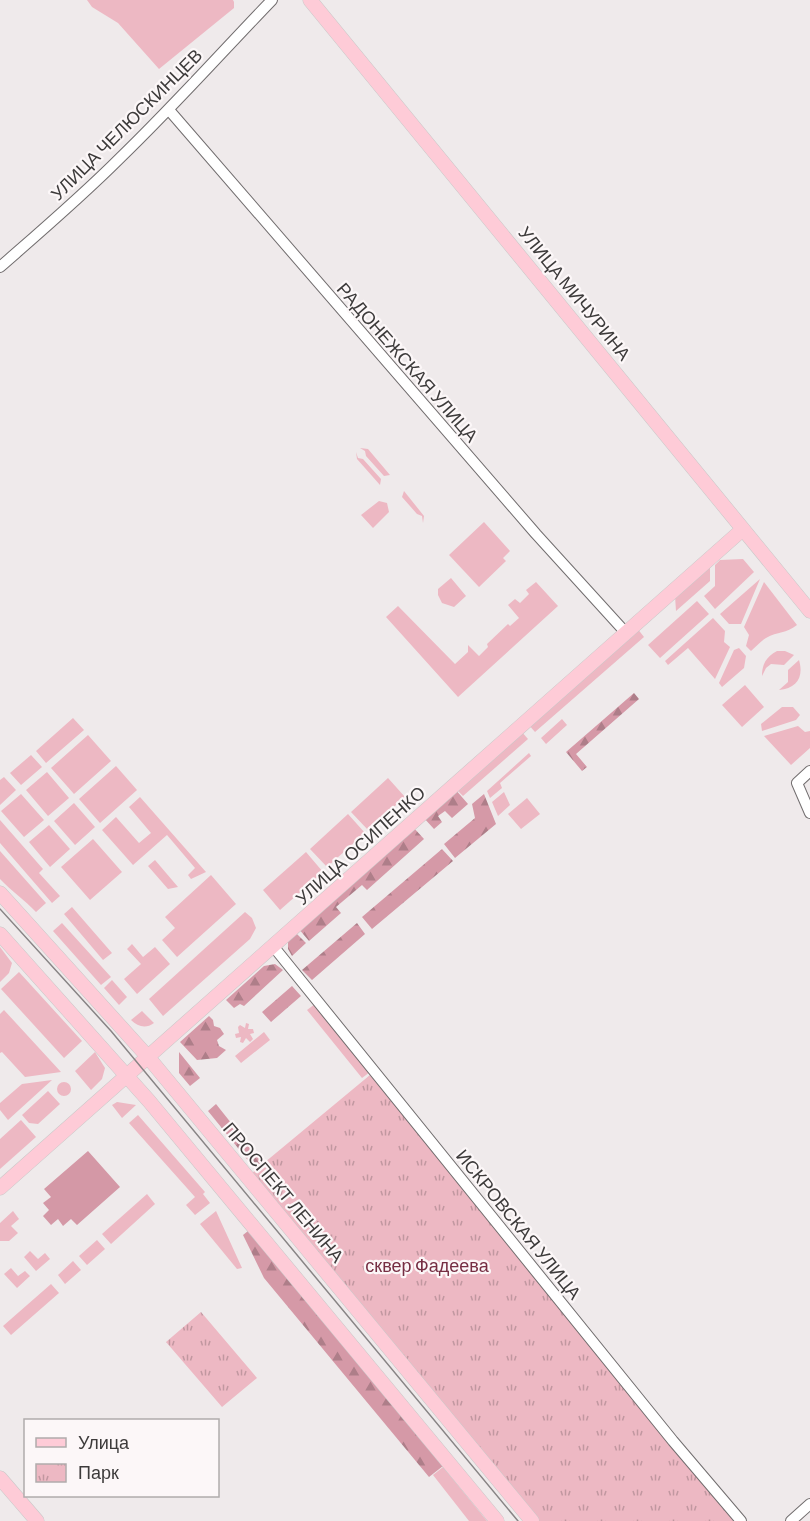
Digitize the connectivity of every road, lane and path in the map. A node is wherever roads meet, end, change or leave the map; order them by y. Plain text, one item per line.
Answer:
1 (272, 0) edge
2 (310, 0) edge
3 (169, 110) junction
4 (0, 267) edge
5 (743, 529) junction
6 (810, 611) edge
7 (626, 633) junction
8 (810, 771) edge
9 (810, 813) edge
10 (0, 893) edge
11 (0, 934) edge
12 (273, 946) junction
13 (148, 1057) junction
14 (126, 1076) junction
15 (0, 1188) edge
16 (0, 1478) edge
17 (810, 1504) edge
18 (37, 1521) edge
19 (497, 1521) edge
20 (532, 1521) edge
21 (741, 1521) edge
22 (792, 1521) edge

1 - 3 street, УЛИЦА ЧЕЛЮСКИНЦЕВ
2 - 5 main road, УЛИЦА МИЧУРИНА
3 - 4 street, УЛИЦА ЧЕЛЮСКИНЦЕВ
3 - 7 street, РАДОНЕЖСКАЯ УЛИЦА
5 - 6 main road, УЛИЦА МИЧУРИНА
5 - 7 main road, УЛИЦА ОСИПЕНКО
7 - 12 main road, УЛИЦА ОСИПЕНКО
8 - 9 street
10 - 13 main road, ПРОСПЕКТ ЛЕНИНА
11 - 14 main road
12 - 13 main road, УЛИЦА ОСИПЕНКО
12 - 21 street, ИСКРОВСКАЯ УЛИЦА
13 - 14 main road, УЛИЦА ОСИПЕНКО
13 - 20 main road, ПРОСПЕКТ ЛЕНИНА
14 - 15 main road, УЛИЦА ОСИПЕНКО
14 - 19 main road
16 - 18 main road
17 - 22 street

